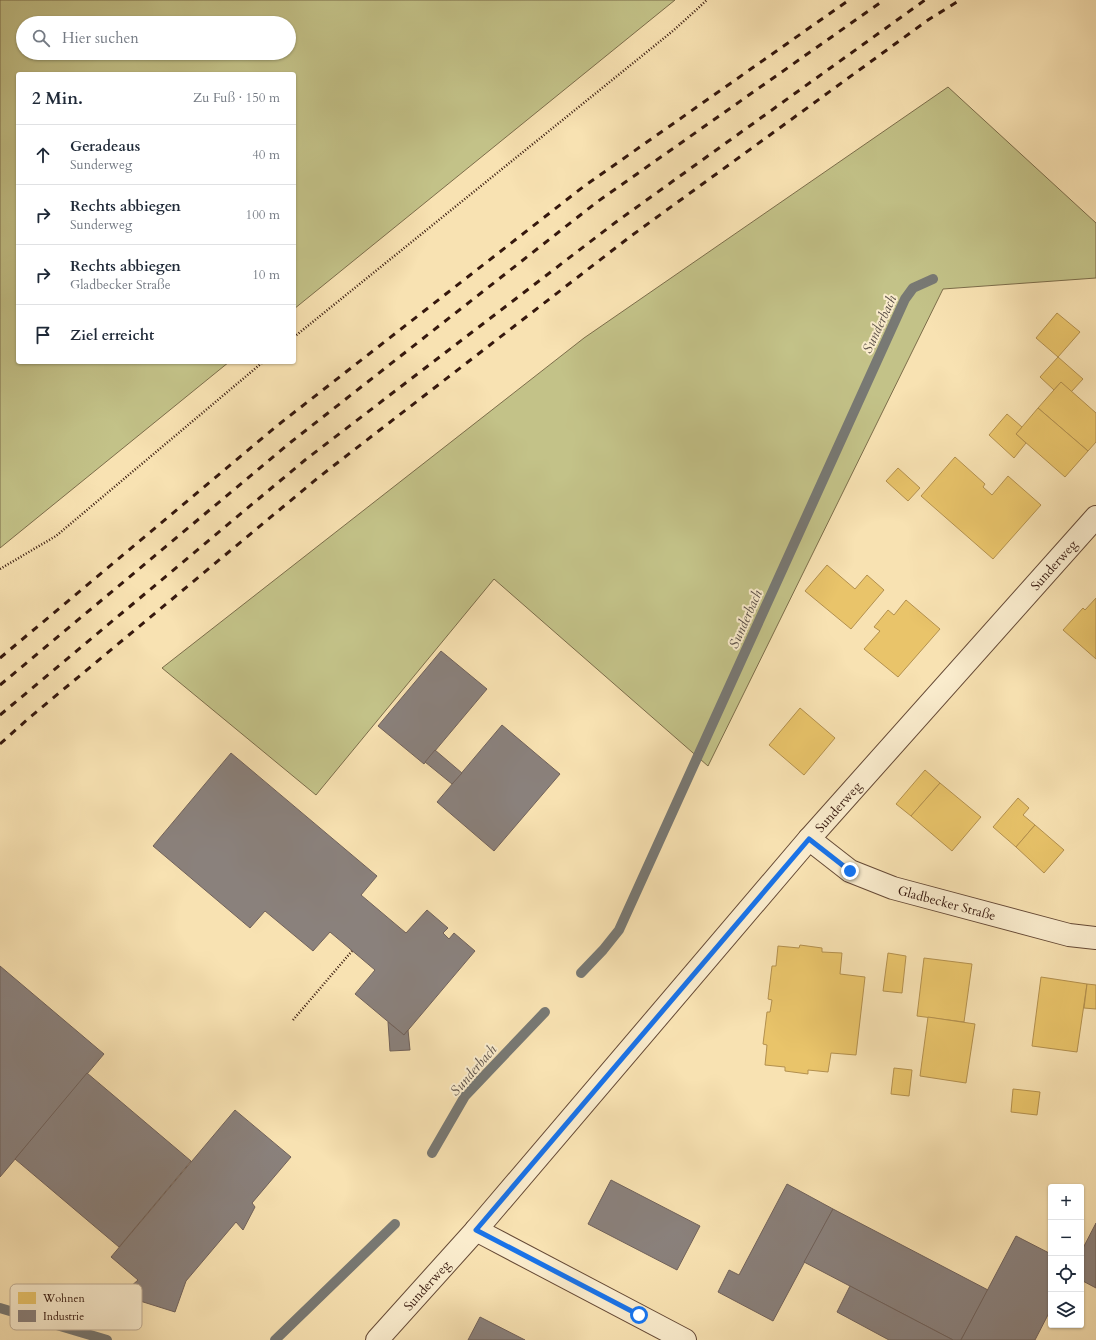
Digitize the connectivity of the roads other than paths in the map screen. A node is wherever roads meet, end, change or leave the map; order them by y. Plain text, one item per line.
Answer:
1 (1096, 517) edge
2 (809, 839) junction
3 (1096, 938) edge
4 (476, 1230) junction
5 (377, 1340) edge
6 (685, 1340) edge

1 - 2 street, Sunderweg
2 - 3 street, Gladbecker Straße
2 - 4 street, Sunderweg
4 - 5 street, Sunderweg
4 - 6 street

